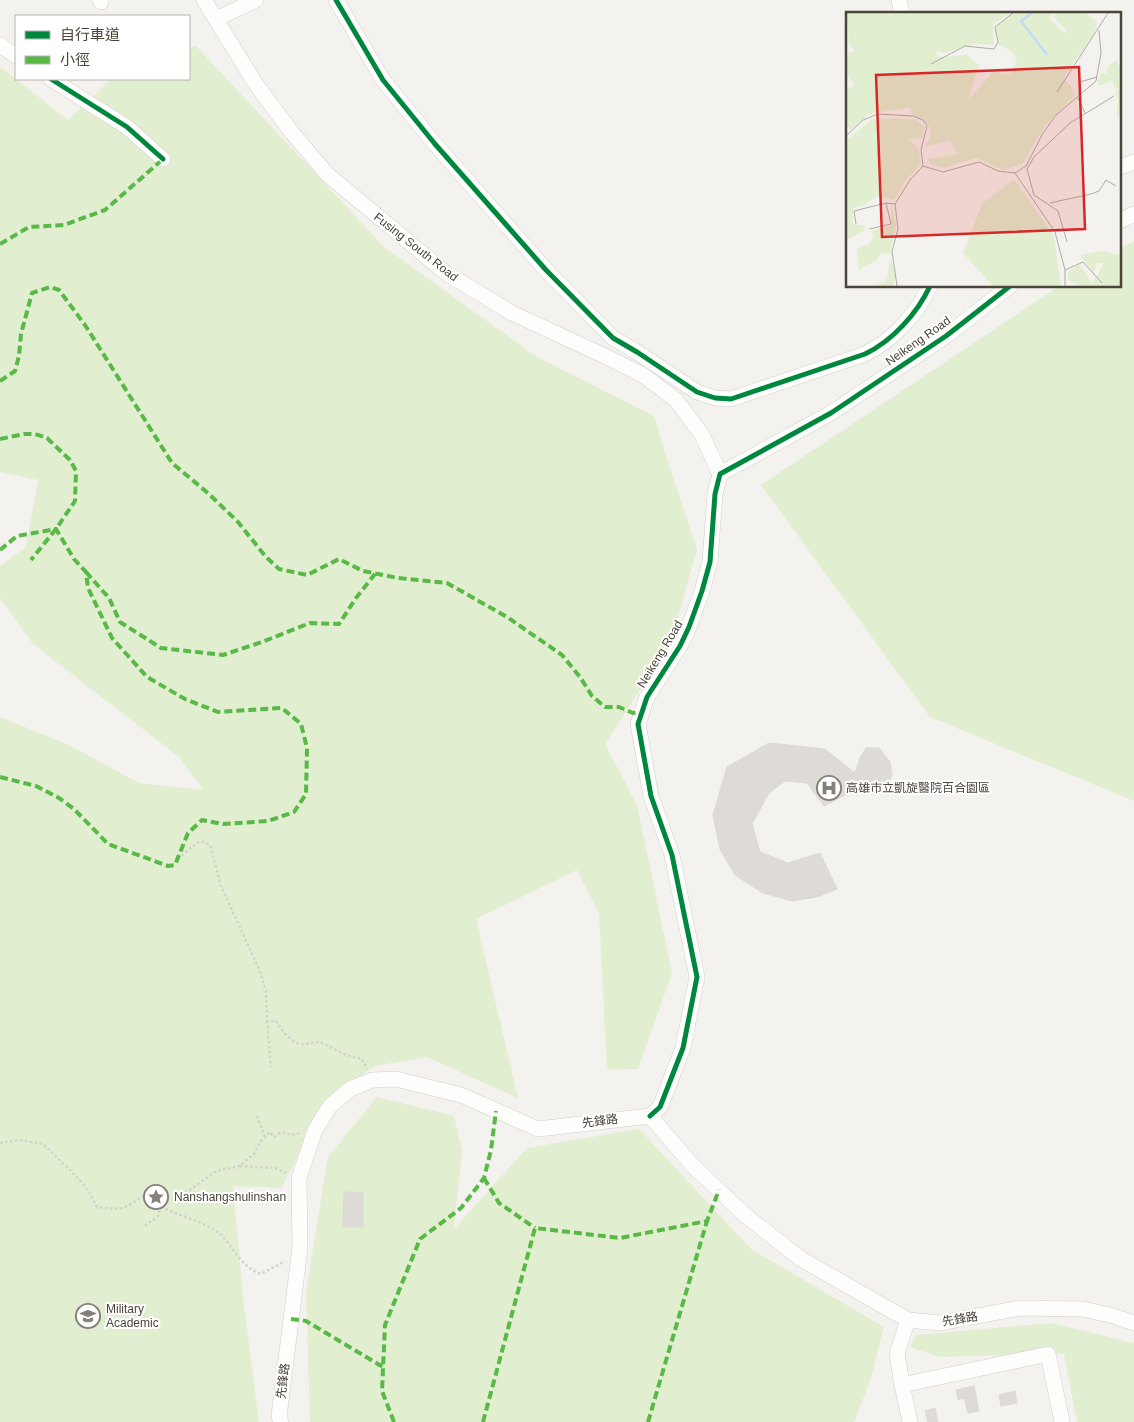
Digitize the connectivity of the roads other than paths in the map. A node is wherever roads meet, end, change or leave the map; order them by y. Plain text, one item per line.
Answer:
1 (204, 0) edge
2 (256, 0) edge
3 (336, 0) edge
4 (216, 19) junction
5 (0, 45) edge
6 (15, 55) edge
7 (54, 80) edge
8 (163, 159) dead end
9 (1134, 162) edge
10 (1122, 166) edge
11 (1134, 214) edge
12 (1122, 220) edge
13 (929, 288) edge
14 (1007, 288) edge
15 (720, 474) junction
16 (650, 1116) junction
17 (908, 1320) junction
18 (1134, 1323) edge
19 (902, 1385) junction
20 (281, 1422) edge
21 (910, 1422) edge
22 (1062, 1422) edge

1 - 4 street, Fusing South Road
2 - 4 street
3 - 13 street
4 - 15 street, Fusing South Road
5 - 6 street
7 - 8 street
9 - 10 street
11 - 12 street
14 - 15 street, Neikeng Road
15 - 16 street, Neikeng Road
16 - 17 street, 先鋒路
16 - 20 street, 先鋒路
17 - 18 street, 先鋒路
17 - 19 street
19 - 21 street
19 - 22 street

